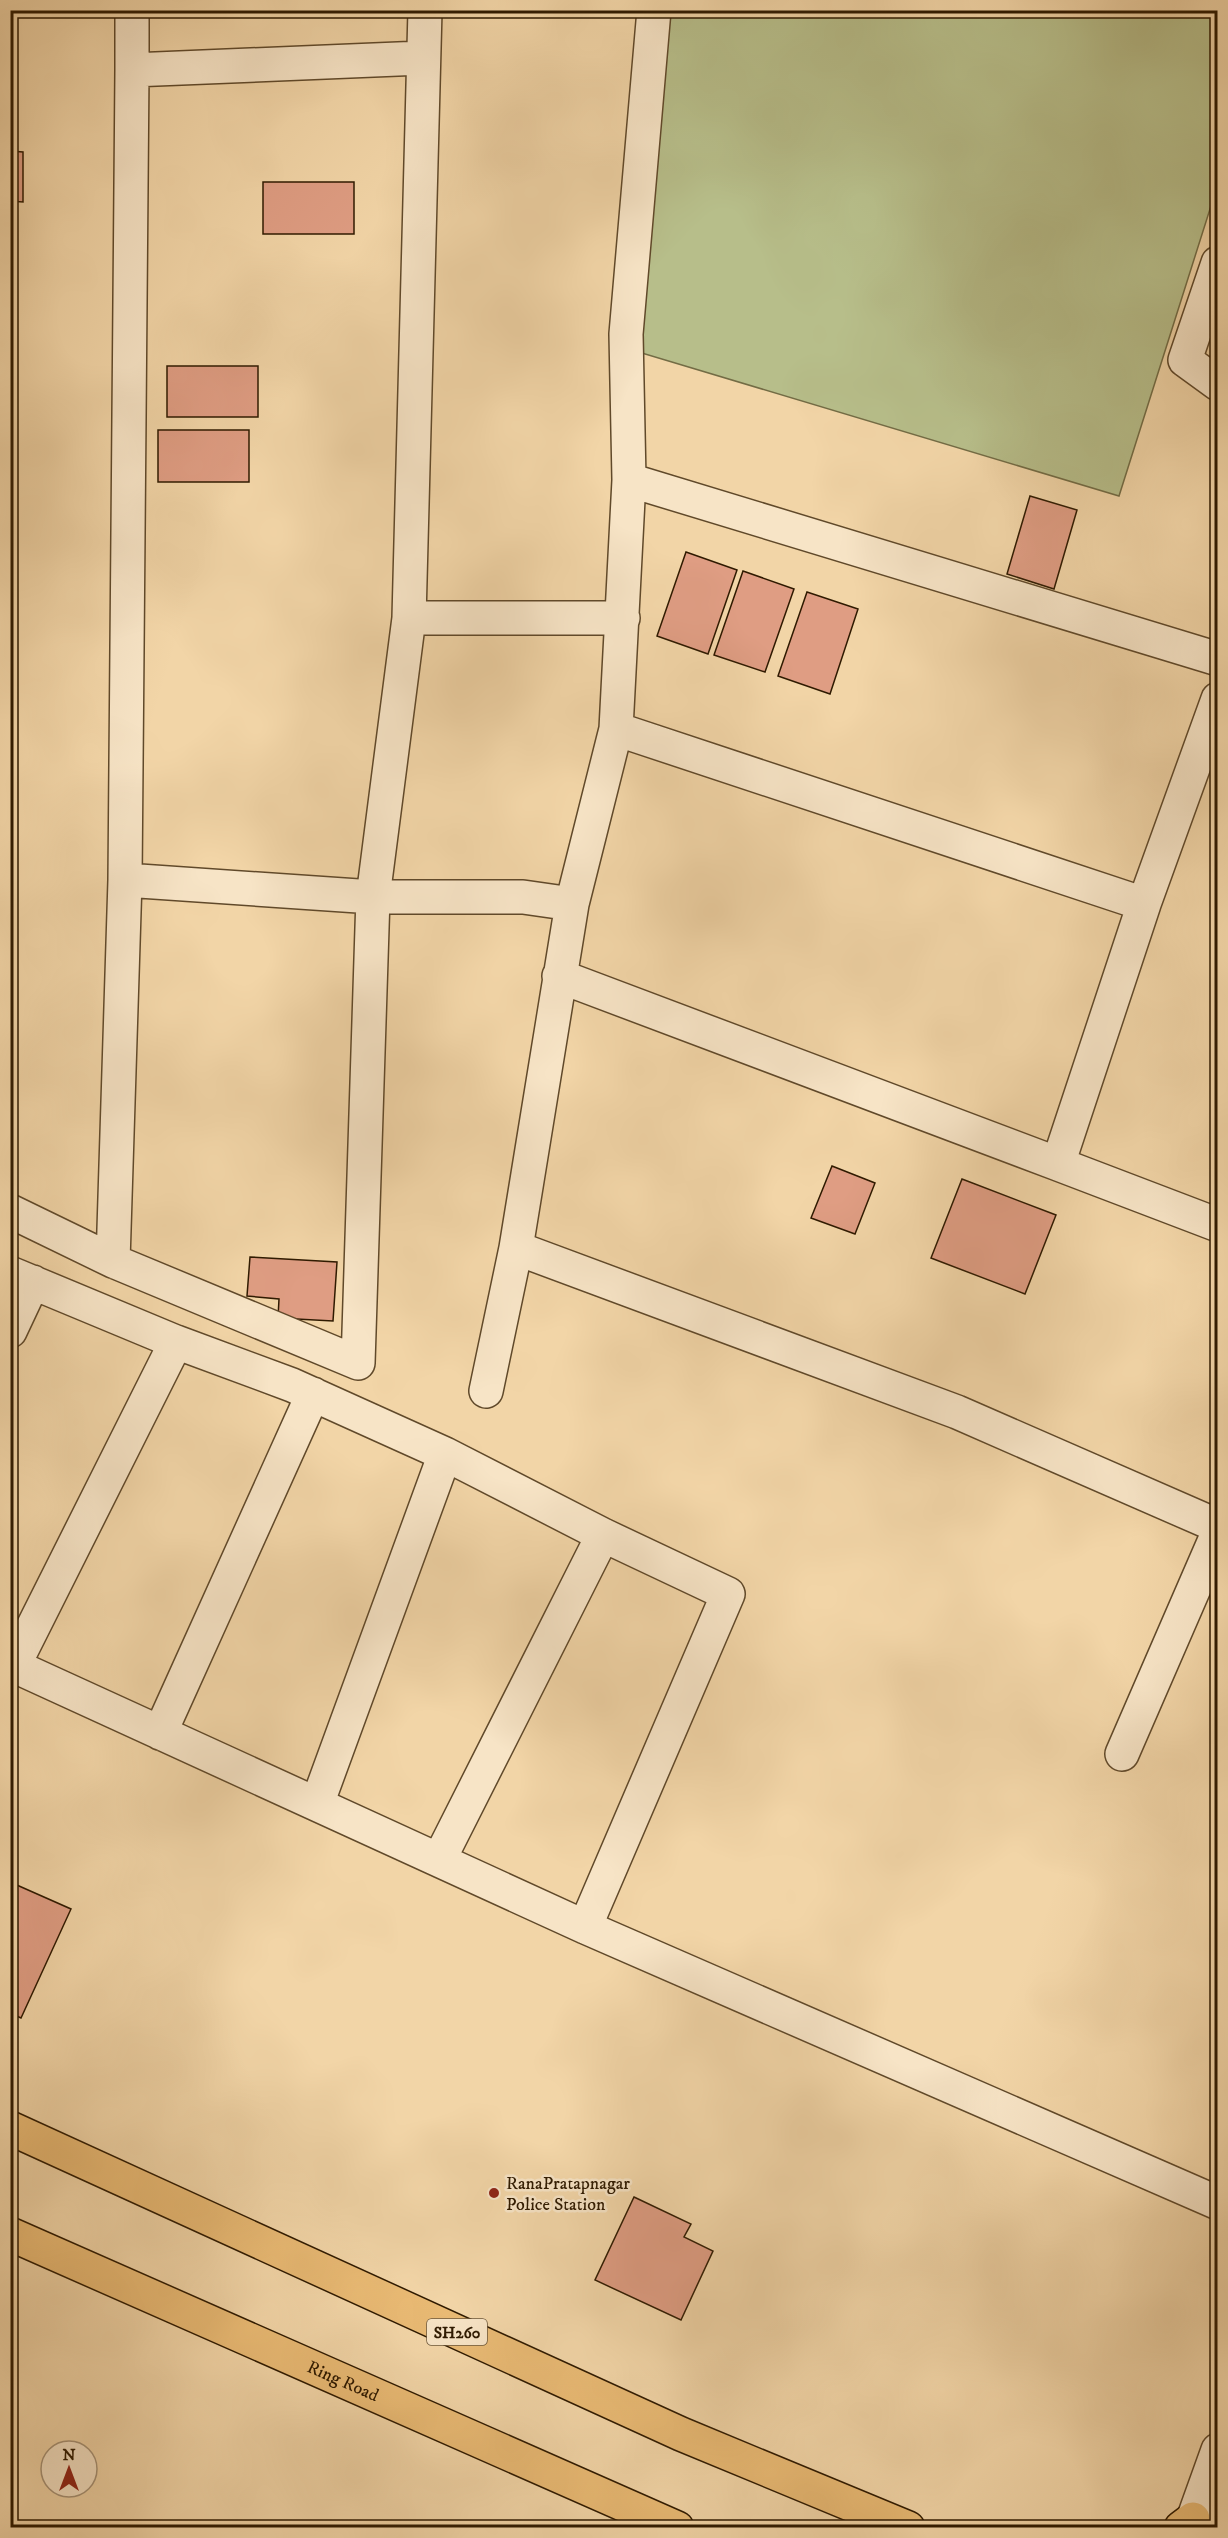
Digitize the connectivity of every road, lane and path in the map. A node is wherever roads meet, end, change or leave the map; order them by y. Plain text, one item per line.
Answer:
1 (132, 10) edge
2 (425, 10) edge
3 (654, 10) edge
4 (422, 58) junction
5 (132, 70) junction
6 (1218, 263) edge
7 (1218, 384) edge
8 (629, 480) junction
9 (409, 618) junction
10 (623, 618) junction
11 (1218, 659) edge
12 (1218, 699) edge
13 (616, 729) junction
14 (125, 880) junction
15 (373, 897) junction
16 (572, 904) junction
17 (1144, 904) junction
18 (559, 976) junction
19 (1058, 1164) junction
20 (10, 1211) edge
21 (1218, 1225) edge
22 (516, 1248) junction
23 (113, 1260) junction
24 (22, 1277) edge
25 (10, 1331) edge
26 (176, 1342) junction
27 (486, 1391) dead end
28 (313, 1394) junction
29 (446, 1454) junction
30 (1218, 1526) edge
31 (1218, 1533) edge
32 (603, 1535) junction
33 (12, 1664) edge
34 (160, 1733) junction
35 (1122, 1754) dead end
36 (317, 1804) junction
37 (439, 1860) junction
38 (585, 1926) junction
39 (10, 2128) edge
40 (1218, 2204) edge
41 (10, 2234) edge
42 (1218, 2450) edge
43 (1188, 2525) edge
44 (678, 2528) edge
45 (908, 2528) edge

1 - 5 street
2 - 4 street
3 - 8 street
4 - 5 street
4 - 9 street
5 - 14 street
6 - 7 street
8 - 10 street
8 - 11 street
9 - 10 street
9 - 15 street
10 - 13 street
12 - 17 street
13 - 16 street
13 - 17 street
14 - 15 street
14 - 23 street
15 - 16 street
15 - 23 street
16 - 18 street
17 - 19 street
18 - 19 street
18 - 22 street
19 - 21 street
20 - 23 street
22 - 27 street
22 - 30 street
24 - 25 street
24 - 26 street
26 - 28 street
26 - 33 street
28 - 29 street
28 - 34 street
29 - 32 street
29 - 36 street
31 - 35 street
32 - 37 street
32 - 38 street
33 - 34 street
34 - 36 street
36 - 37 street
37 - 38 street
38 - 40 street
39 - 45 main road, SH260
41 - 44 main road, Ring Road
42 - 43 street

